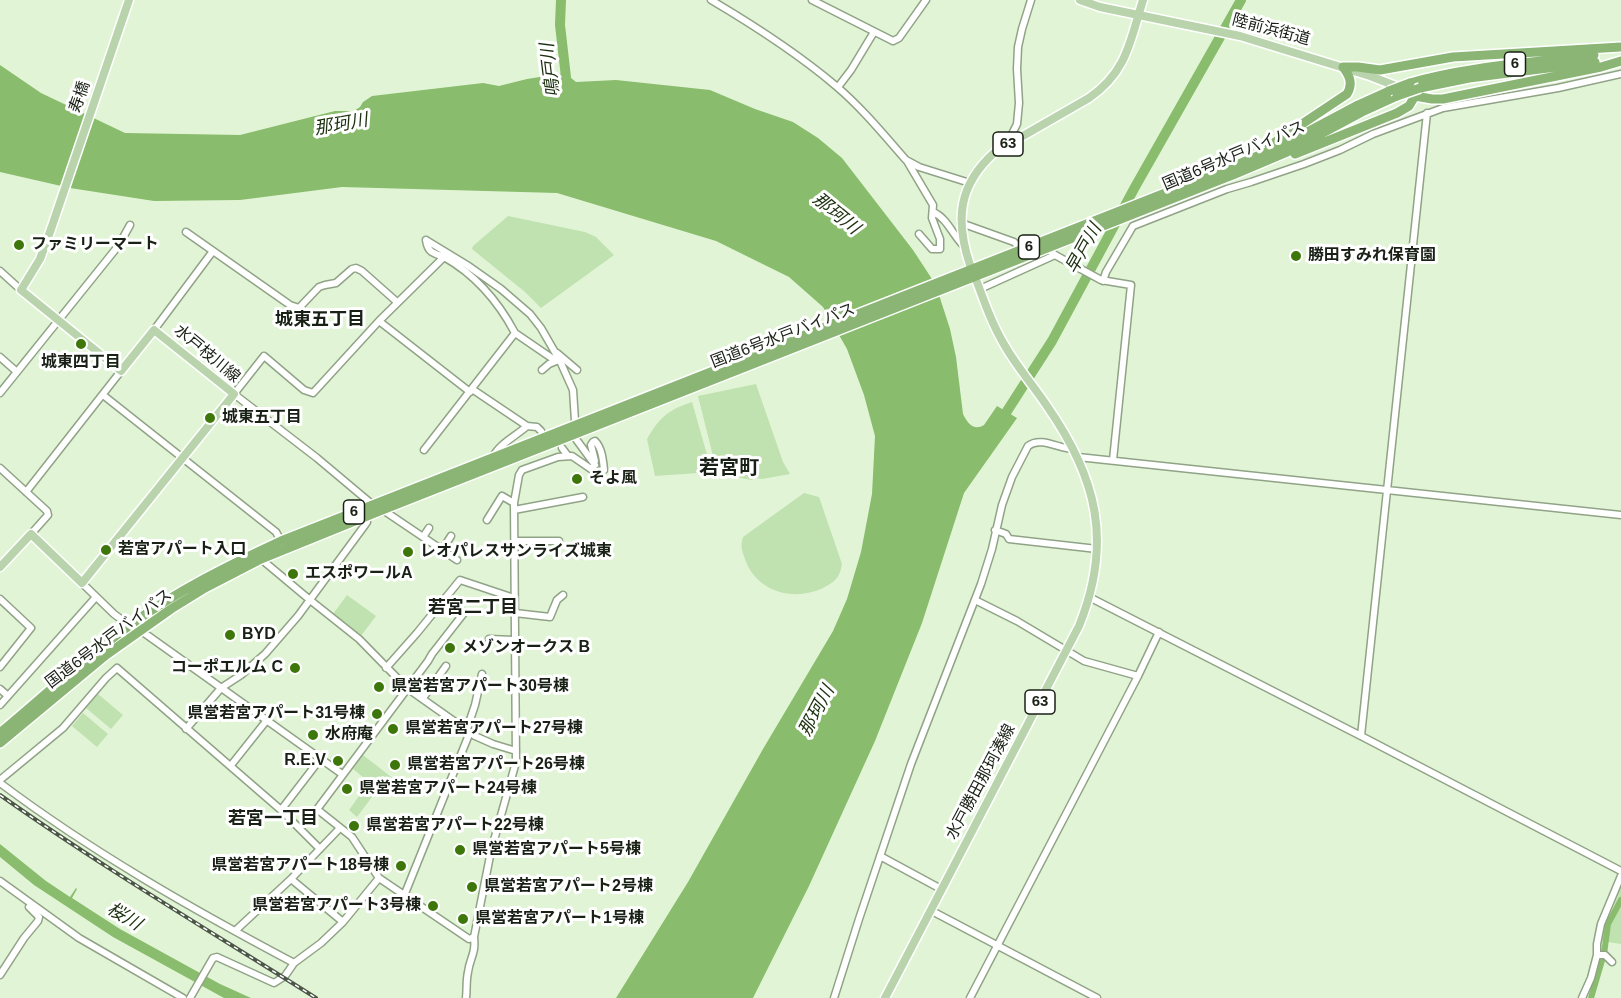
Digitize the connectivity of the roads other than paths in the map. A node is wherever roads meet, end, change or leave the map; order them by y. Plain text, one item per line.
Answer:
1 (129, 0) edge
2 (711, 0) edge
3 (812, 0) edge
4 (926, 0) edge
5 (1031, 0) edge
6 (1080, 0) edge
7 (1143, 0) edge
8 (1138, 14) junction
9 (874, 32) junction
10 (1621, 48) edge
11 (1621, 60) edge
12 (1343, 67) junction
13 (1621, 74) edge
14 (838, 87) junction
15 (1417, 92) junction
16 (1393, 93) junction
17 (1443, 104) junction
18 (1408, 106) junction
19 (1427, 113) junction
20 (1414, 118) junction
21 (1012, 142) junction
22 (906, 160) junction
23 (1239, 164) junction
24 (1235, 174) junction
25 (970, 183) junction
26 (933, 212) junction
27 (961, 224) junction
28 (130, 225) dead end
29 (186, 232) dead end
30 (919, 234) dead end
31 (963, 244) junction
32 (1022, 250) junction
33 (213, 251) junction
34 (1051, 252) junction
35 (444, 257) junction
36 (970, 265) dead end
37 (0, 271) edge
38 (960, 279) junction
39 (1102, 281) junction
40 (979, 286) joint
41 (21, 290) junction
42 (398, 303) junction
43 (58, 321) junction
44 (379, 321) junction
45 (154, 330) junction
46 (515, 333) junction
47 (555, 351) junction
48 (0, 357) edge
49 (558, 361) junction
50 (542, 370) dead end
51 (577, 370) dead end
52 (121, 371) junction
53 (17, 372) junction
54 (471, 391) junction
55 (0, 393) edge
56 (234, 394) junction
57 (103, 395) junction
58 (527, 426) junction
59 (541, 430) dead end
60 (574, 430) junction
61 (562, 448) dead end
62 (424, 450) dead end
63 (1075, 453) junction
64 (568, 456) junction
65 (493, 457) junction
66 (183, 458) junction
67 (1113, 460) junction
68 (596, 465) junction
69 (0, 468) edge
70 (604, 470) dead end
71 (1387, 489) junction
72 (26, 492) junction
73 (583, 497) dead end
74 (514, 503) junction
75 (378, 509) junction
76 (514, 510) junction
77 (1621, 515) edge
78 (365, 517) junction
79 (488, 520) dead end
80 (429, 528) dead end
81 (995, 530) junction
82 (31, 534) junction
83 (451, 536) dead end
84 (423, 537) junction
85 (281, 541) junction
86 (514, 541) junction
87 (559, 541) dead end
88 (1098, 549) junction
89 (442, 550) junction
90 (261, 559) junction
91 (457, 560) dead end
92 (0, 567) edge
93 (82, 583) junction
94 (563, 595) dead end
95 (96, 597) junction
96 (446, 597) junction
97 (1089, 597) junction
98 (514, 598) junction
99 (0, 599) edge
100 (310, 600) junction
101 (975, 600) junction
102 (515, 613) junction
103 (130, 625) junction
104 (141, 631) junction
105 (1159, 632) junction
106 (489, 639) dead end
107 (514, 640) junction
108 (1066, 650) junction
109 (446, 666) dead end
110 (0, 667) edge
111 (386, 668) junction
112 (482, 674) dead end
113 (1138, 676) junction
114 (221, 688) junction
115 (407, 688) junction
116 (0, 689) edge
117 (8, 696) junction
118 (423, 698) junction
119 (0, 705) edge
120 (267, 720) junction
121 (186, 729) junction
122 (469, 730) junction
123 (0, 733) edge
124 (1361, 736) junction
125 (0, 743) edge
126 (516, 751) junction
127 (321, 758) junction
128 (232, 764) dead end
129 (342, 774) junction
130 (0, 781) edge
131 (281, 810) junction
132 (340, 828) junction
133 (320, 849) junction
134 (880, 856) junction
135 (1621, 871) edge
136 (1621, 876) edge
137 (379, 878) junction
138 (291, 879) junction
139 (0, 881) edge
140 (941, 889) junction
141 (404, 897) junction
142 (24, 899) junction
143 (930, 910) junction
144 (343, 922) junction
145 (235, 931) junction
146 (474, 937) junction
147 (997, 946) junction
148 (1597, 955) junction
149 (1612, 962) dead end
150 (294, 963) junction
151 (0, 975) edge
152 (183, 998) edge
153 (190, 998) edge
154 (466, 998) edge
155 (834, 998) edge
156 (885, 998) edge
157 (970, 998) edge
158 (1097, 998) edge
159 (1582, 998) edge

1 - 41 main road, 寿橋
2 - 14 street
3 - 9 street
4 - 9 street
5 - 21 street
6 - 8 main road, 陸前浜街道
7 - 8 main road, 63
8 - 12 main road, 陸前浜街道
8 - 21 main road, 63
9 - 14 street
10 - 12 highway
10 - 16 highway, 国道6号水戸バイパス / 6, bridge
11 - 15 highway, 国道6号水戸バイパス / 6
11 - 17 highway
12 - 15 main road, 陸前浜街道
12 - 23 highway
13 - 17 street
14 - 22 street
15 - 16 highway, 国道6号水戸バイパス / 6, bridge
15 - 17 highway
15 - 18 highway
16 - 23 highway, 国道6号水戸バイパス / 6
16 - 24 highway, 国道6号水戸バイパス / 6
17 - 19 street
18 - 20 street
18 - 24 highway
19 - 20 street
19 - 71 street
20 - 39 street
21 - 25 main road, 63
22 - 25 street
22 - 26 street
23 - 32 highway, 国道6号水戸バイパス / 6
24 - 34 highway, 国道6号水戸バイパス / 6
25 - 27 main road, 63
26 - 30 street
26 - 31 street
27 - 31 main road, 63
27 - 32 street
28 - 43 street
29 - 33 street
31 - 36 main road, 63
32 - 38 highway, 国道6号水戸バイパス / 6
33 - 42 street
33 - 45 street
34 - 38 highway, 国道6号水戸バイパス / 6
34 - 39 street
34 - 40 street
35 - 42 street
35 - 46 street
35 - 47 street
37 - 41 street
38 - 60 highway, 国道6号水戸バイパス / 6
39 - 67 street
40 - 63 main road, 水戸勝田那珂湊線 / 63
41 - 43 main road
42 - 44 street
43 - 52 main road
43 - 53 street
44 - 54 street
44 - 56 street
45 - 52 main road, 水戸枝川線
45 - 56 main road, 水戸枝川線
46 - 49 street
46 - 54 street
47 - 49 street
47 - 51 street
48 - 53 street
49 - 50 street
49 - 60 street
52 - 57 street
53 - 55 street
54 - 58 street
54 - 62 street
56 - 66 main road, 水戸枝川線
56 - 75 street
57 - 66 street
57 - 72 street
58 - 59 street
58 - 65 street
60 - 65 highway, 国道6号水戸バイパス / 6
60 - 68 street
60 - 75 highway, 国道6号水戸バイパス / 6
61 - 64 street
63 - 67 street
63 - 81 street
63 - 88 main road, 水戸勝田那珂湊線 / 63
64 - 68 street
64 - 74 street
65 - 75 highway, 国道6号水戸バイパス / 6
66 - 85 street
66 - 93 main road, 水戸枝川線
67 - 71 street
68 - 70 street
69 - 72 street
71 - 77 street
71 - 124 street
72 - 82 street
73 - 76 street
74 - 76 street
74 - 79 street
75 - 78 highway, 国道6号水戸バイパス / 6
75 - 84 street
75 - 85 highway, 国道6号水戸バイパス / 6
76 - 86 street
78 - 90 highway, 国道6号水戸バイパス / 6
78 - 100 street
80 - 84 street
81 - 88 street
81 - 101 street
82 - 92 main road
82 - 93 main road
83 - 89 street
84 - 89 street
85 - 103 highway, 国道6号水戸バイパス / 6
86 - 87 street
86 - 98 street
88 - 97 main road, 水戸勝田那珂湊線 / 63
89 - 91 street
90 - 100 street
90 - 104 highway, 国道6号水戸バイパス / 6
93 - 95 street
94 - 102 street
95 - 103 street
95 - 117 street
96 - 98 street
96 - 111 street
96 - 115 street
97 - 105 street
97 - 108 main road, 水戸勝田那珂湊線 / 63
98 - 102 street
99 - 110 street
100 - 111 street
100 - 114 street
101 - 108 street
101 - 134 street
102 - 107 street
103 - 104 street
103 - 123 highway, 国道6号水戸バイパス / 6
104 - 114 street
104 - 125 highway, 国道6号水戸バイパス / 6
105 - 113 street
105 - 124 street
106 - 107 street
107 - 126 street
108 - 113 street
108 - 140 main road, 水戸勝田那珂湊線 / 63
109 - 118 street
111 - 115 street
112 - 122 street
113 - 147 street
114 - 120 street
114 - 121 street
115 - 118 street
115 - 129 street
116 - 117 street
117 - 119 street
118 - 122 street
120 - 127 street
120 - 128 street
121 - 130 street
121 - 131 street
122 - 126 street
122 - 141 street
124 - 135 street
126 - 146 street
127 - 129 street
127 - 131 street
129 - 132 street
130 - 145 street
131 - 133 street
132 - 133 street
132 - 137 street
133 - 138 street
134 - 140 street
134 - 155 street
136 - 148 street
137 - 141 street
137 - 144 street
138 - 144 street
138 - 145 street
139 - 142 street
140 - 143 main road, 水戸勝田那珂湊線 / 63
141 - 146 street
142 - 151 street
142 - 152 street
143 - 147 street
143 - 156 main road, 水戸勝田那珂湊線 / 63
144 - 150 street
145 - 150 street
146 - 154 street
147 - 157 street
147 - 158 street
148 - 149 street
148 - 159 street
150 - 153 street

